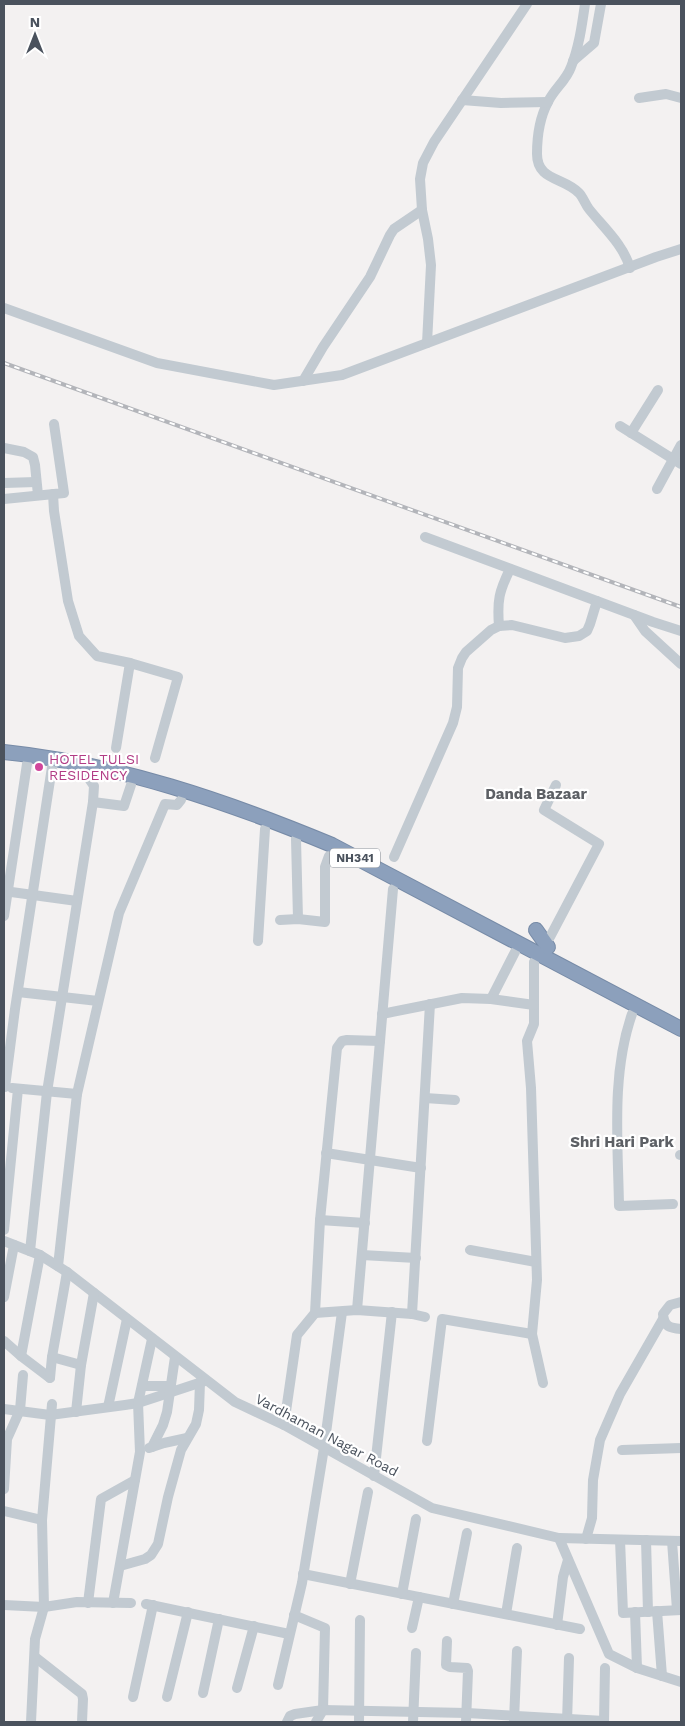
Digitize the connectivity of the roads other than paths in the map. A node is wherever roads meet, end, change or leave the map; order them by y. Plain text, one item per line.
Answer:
1 (527, 4) edge
2 (585, 4) edge
3 (601, 4) edge
4 (573, 61) junction
5 (639, 98) dead end
6 (681, 98) edge
7 (462, 100) junction
8 (548, 102) junction
9 (422, 210) junction
10 (681, 249) edge
11 (630, 268) junction
12 (4, 308) edge
13 (427, 343) junction
14 (303, 381) junction
15 (658, 390) dead end
16 (54, 424) dead end
17 (620, 426) dead end
18 (631, 433) junction
19 (681, 445) edge
20 (4, 448) edge
21 (677, 462) edge
22 (36, 482) junction
23 (4, 483) edge
24 (657, 489) dead end
25 (53, 494) junction
26 (38, 495) junction
27 (4, 499) edge
28 (425, 537) dead end
29 (510, 569) junction
30 (597, 601) junction
31 (634, 615) junction
32 (499, 626) junction
33 (681, 631) edge
34 (130, 663) junction
35 (681, 664) edge
36 (116, 748) dead end
37 (4, 752) edge
38 (155, 758) dead end
39 (30, 759) junction
40 (52, 768) joint
41 (85, 773) dead end
42 (134, 781) junction
43 (556, 785) dead end
44 (158, 793) dead end
45 (181, 800) dead end
46 (94, 802) junction
47 (265, 830) dead end
48 (296, 839) dead end
49 (325, 842) junction
50 (329, 856) joint
51 (394, 857) dead end
52 (393, 889) dead end
53 (6, 892) edge
54 (34, 895) junction
55 (77, 901) junction
56 (4, 916) edge
57 (298, 919) junction
58 (280, 920) dead end
59 (536, 930) dead end
60 (258, 941) dead end
61 (549, 942) joint
62 (521, 950) junction
63 (534, 962) joint
64 (18, 992) junction
65 (62, 996) junction
66 (491, 999) junction
67 (98, 1001) junction
68 (430, 1004) junction
69 (534, 1005) junction
70 (4, 1007) edge
71 (15, 1008) junction
72 (633, 1011) junction
73 (382, 1014) junction
74 (681, 1029) edge
75 (380, 1041) junction
76 (4, 1087) edge
77 (18, 1089) junction
78 (47, 1092) junction
79 (77, 1094) junction
80 (425, 1098) junction
81 (455, 1100) dead end
82 (326, 1153) junction
83 (370, 1162) junction
84 (421, 1168) junction
85 (672, 1204) dead end
86 (320, 1220) junction
87 (365, 1223) junction
88 (4, 1230) edge
89 (9, 1243) edge
90 (470, 1250) dead end
91 (30, 1251) junction
92 (40, 1255) junction
93 (362, 1255) junction
94 (416, 1258) junction
95 (536, 1262) junction
96 (58, 1266) junction
97 (67, 1272) junction
98 (94, 1293) junction
99 (4, 1297) edge
100 (681, 1302) edge
101 (357, 1310) junction
102 (342, 1312) junction
103 (392, 1312) junction
104 (315, 1314) junction
105 (412, 1314) junction
106 (425, 1317) dead end
107 (127, 1319) junction
108 (663, 1319) junction
109 (681, 1330) edge
110 (532, 1334) junction
111 (152, 1339) junction
112 (4, 1340) edge
113 (20, 1356) junction
114 (176, 1357) junction
115 (52, 1358) junction
116 (81, 1365) junction
117 (23, 1375) dead end
118 (203, 1381) junction
119 (543, 1383) dead end
120 (142, 1386) junction
121 (171, 1389) junction
122 (138, 1403) junction
123 (52, 1404) dead end
124 (108, 1407) junction
125 (4, 1409) edge
126 (20, 1410) junction
127 (76, 1412) junction
128 (50, 1415) junction
129 (284, 1425) junction
130 (186, 1438) junction
131 (426, 1441) dead end
132 (152, 1447) junction
133 (324, 1448) junction
134 (681, 1448) edge
135 (622, 1450) dead end
136 (140, 1452) junction
137 (374, 1476) junction
138 (135, 1480) junction
139 (4, 1489) edge
140 (368, 1492) dead end
141 (4, 1511) edge
142 (416, 1519) dead end
143 (42, 1520) junction
144 (466, 1532) dead end
145 (559, 1538) junction
146 (586, 1539) junction
147 (620, 1540) junction
148 (646, 1540) junction
149 (677, 1541) edge
150 (517, 1548) dead end
151 (568, 1560) junction
152 (120, 1566) junction
153 (303, 1574) junction
154 (350, 1584) junction
155 (402, 1594) junction
156 (419, 1597) junction
157 (113, 1602) junction
158 (88, 1603) junction
159 (131, 1603) dead end
160 (453, 1604) junction
161 (4, 1605) edge
162 (44, 1607) junction
163 (679, 1610) edge
164 (188, 1612) junction
165 (634, 1612) junction
166 (653, 1612) junction
167 (506, 1614) junction
168 (294, 1615) junction
169 (219, 1619) junction
170 (360, 1620) dead end
171 (557, 1625) junction
172 (254, 1626) junction
173 (412, 1628) dead end
174 (580, 1629) dead end
175 (289, 1634) junction
176 (447, 1641) dead end
177 (517, 1652) dead end
178 (416, 1653) dead end
179 (35, 1657) junction
180 (569, 1658) dead end
181 (605, 1668) dead end
182 (637, 1668) junction
183 (662, 1676) junction
184 (681, 1682) edge
185 (278, 1685) dead end
186 (237, 1688) dead end
187 (203, 1693) dead end
188 (133, 1697) dead end
189 (167, 1697) dead end
190 (323, 1710) junction
191 (360, 1710) junction
192 (414, 1711) junction
193 (467, 1718) edge
194 (514, 1719) edge
195 (567, 1720) edge
196 (604, 1721) edge
197 (31, 1722) edge
198 (82, 1722) edge
199 (287, 1722) edge
200 (316, 1722) edge
201 (359, 1722) edge
202 (413, 1722) edge

1 - 7 street
2 - 4 street
3 - 4 street
4 - 8 street
5 - 6 street
7 - 8 street
7 - 9 street
8 - 11 street
9 - 13 street
9 - 14 street
10 - 11 street
11 - 13 street
12 - 14 street
13 - 14 street
15 - 18 street
16 - 25 street
17 - 18 street
18 - 21 street
19 - 21 street
20 - 22 street
21 - 24 street
22 - 23 street
22 - 26 street
25 - 26 street
25 - 34 street
26 - 27 street
28 - 29 street
29 - 30 street
29 - 32 street
30 - 31 street
30 - 32 street
31 - 33 street
31 - 35 street
32 - 51 street
34 - 36 street
34 - 38 street
37 - 39 highway, NH341
39 - 40 highway, NH341
39 - 42 highway, NH341
39 - 53 street
40 - 54 street
41 - 46 street
42 - 44 highway, NH341
42 - 46 street
42 - 49 highway, NH341
43 - 61 street
45 - 67 street
46 - 55 street
47 - 60 street
48 - 57 street
49 - 50 highway, NH341
49 - 62 highway, NH341
50 - 57 street
52 - 73 street
53 - 54 street
53 - 56 street
54 - 55 street
54 - 64 street
55 - 65 street
57 - 58 street
59 - 61 highway
62 - 63 highway
62 - 66 street
62 - 72 highway, NH341
63 - 69 street
64 - 65 street
64 - 71 street
65 - 67 street
65 - 78 street
66 - 68 street
66 - 69 street
67 - 79 street
68 - 73 street
68 - 80 street
69 - 95 street
70 - 71 street
71 - 76 street
72 - 74 highway, NH341
72 - 85 street
73 - 75 street
75 - 82 street
75 - 83 street
76 - 77 street
77 - 78 street
77 - 88 street
78 - 79 street
78 - 91 street
79 - 96 street
80 - 81 street
80 - 84 street
82 - 83 street
82 - 86 street
83 - 84 street
83 - 87 street
84 - 94 street
86 - 87 street
86 - 104 street
87 - 93 street
89 - 91 street, Vardhaman Nagar Road
89 - 99 street
90 - 95 street
91 - 92 street, Vardhaman Nagar Road
92 - 96 street, Vardhaman Nagar Road
92 - 113 street
93 - 94 street
93 - 101 street
94 - 105 street
95 - 110 street
96 - 97 street, Vardhaman Nagar Road
97 - 98 street, Vardhaman Nagar Road
97 - 115 street
98 - 107 street, Vardhaman Nagar Road
98 - 116 street
100 - 108 street
101 - 102 street
101 - 103 street
102 - 104 street
102 - 133 street
103 - 105 street
103 - 137 street
104 - 129 street
105 - 106 street
107 - 111 street, Vardhaman Nagar Road
107 - 124 street
108 - 109 street
108 - 146 street
110 - 119 street
110 - 131 street
111 - 114 street, Vardhaman Nagar Road
111 - 120 street
112 - 113 street
113 - 115 street
114 - 118 street, Vardhaman Nagar Road
114 - 121 street
115 - 116 street
116 - 127 street
117 - 126 street
118 - 121 street
118 - 129 street, Vardhaman Nagar Road
118 - 130 street
120 - 121 street
120 - 122 street
121 - 122 street
121 - 132 street
122 - 124 street
122 - 136 street
123 - 128 street
124 - 127 street
125 - 126 street
126 - 128 street
126 - 139 street
127 - 128 street
128 - 143 street
129 - 133 street, Vardhaman Nagar Road
130 - 132 street
130 - 152 street
132 - 136 street
133 - 137 street, Vardhaman Nagar Road
133 - 153 street
134 - 135 street
136 - 138 street
137 - 145 street, Vardhaman Nagar Road
138 - 152 street
138 - 158 street
140 - 154 street
141 - 143 street
142 - 155 street
143 - 162 street
144 - 160 street
145 - 146 street, Vardhaman Nagar Road
145 - 151 street
146 - 147 street, Vardhaman Nagar Road
147 - 148 street, Vardhaman Nagar Road
147 - 165 street
148 - 149 street, Vardhaman Nagar Road
148 - 166 street
149 - 163 street
150 - 167 street
151 - 171 street
151 - 182 street
152 - 157 street
153 - 154 street
153 - 168 street
154 - 155 street
155 - 156 street
156 - 160 street
156 - 173 street
157 - 158 street
157 - 159 street
158 - 162 street
160 - 167 street
161 - 162 street
162 - 179 street
163 - 166 street
164 - 169 street
164 - 188 street
164 - 189 street
165 - 166 street
165 - 182 street
166 - 183 street
167 - 171 street
168 - 175 street
168 - 190 street
169 - 172 street
169 - 187 street
170 - 191 street
171 - 174 street
172 - 175 street
172 - 186 street
175 - 185 street
176 - 193 street
177 - 194 street
178 - 192 street
179 - 197 street
179 - 198 street
180 - 195 street
181 - 196 street
182 - 183 street
183 - 184 street
190 - 191 street
190 - 199 street
190 - 200 street
191 - 192 street
191 - 201 street
192 - 193 street
192 - 202 street
193 - 194 street
194 - 195 street
195 - 196 street

